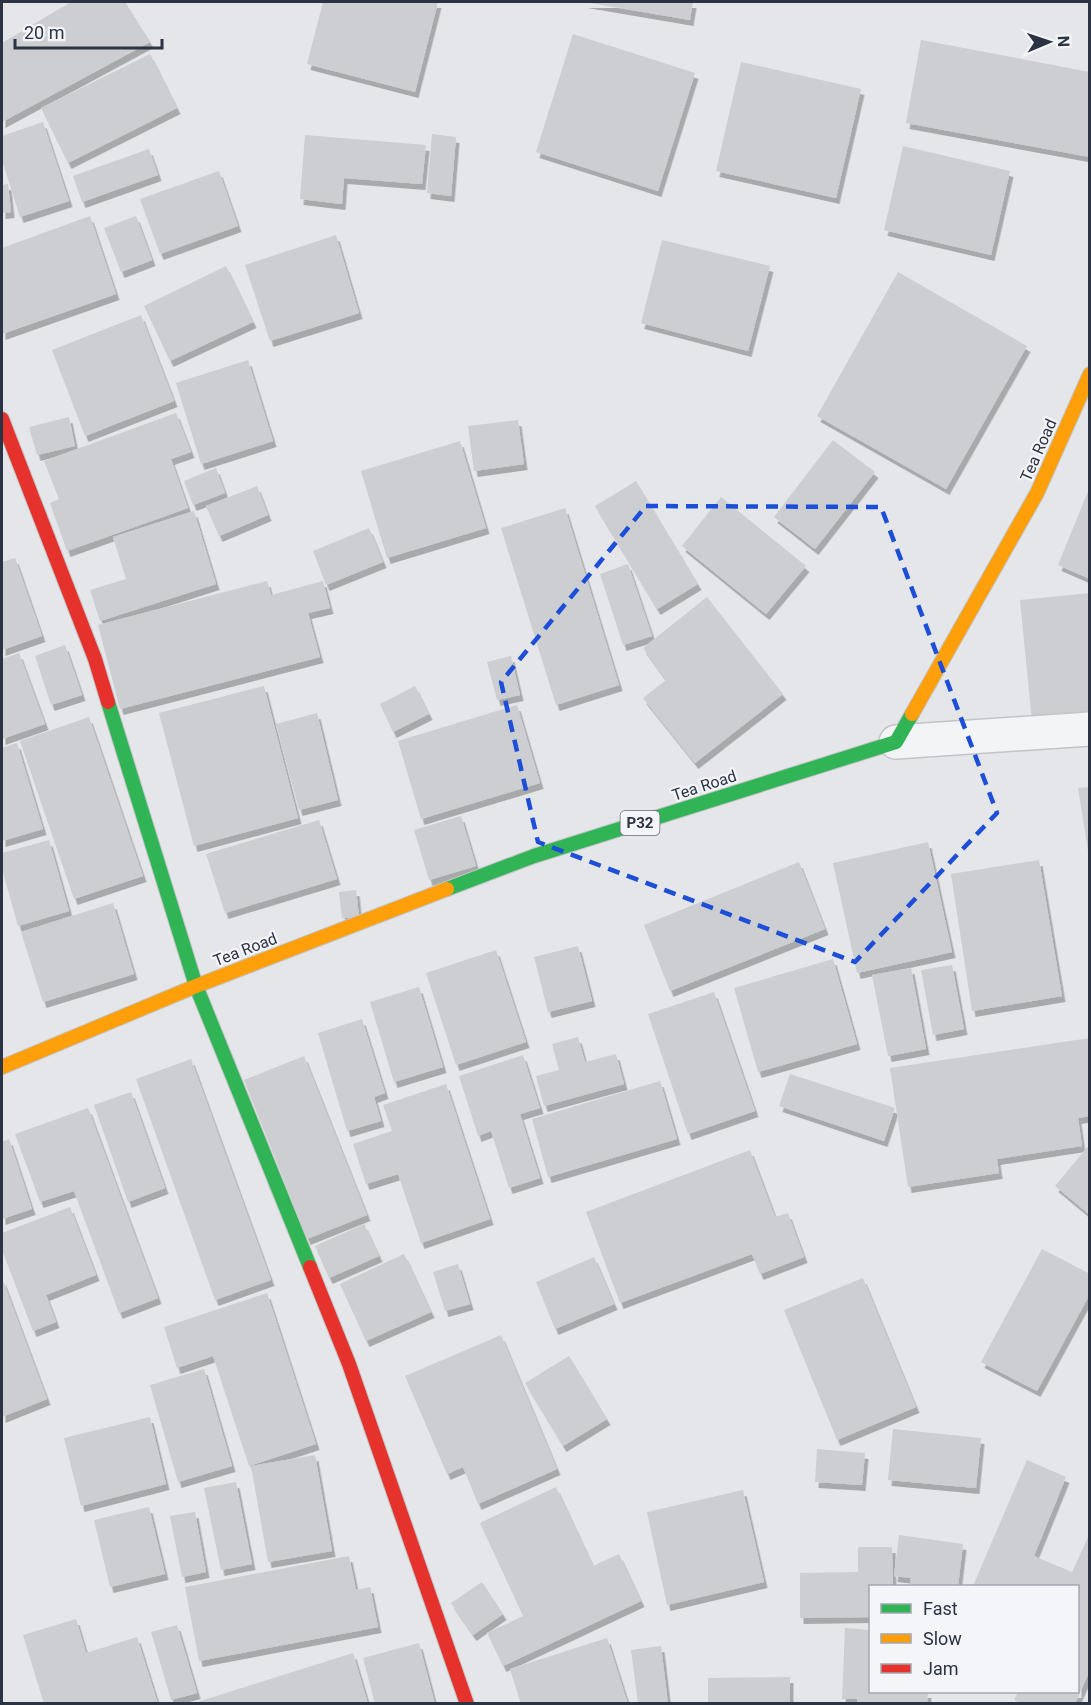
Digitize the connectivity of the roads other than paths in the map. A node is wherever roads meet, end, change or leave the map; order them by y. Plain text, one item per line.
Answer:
1 (1089, 374) edge
2 (2, 419) edge
3 (1089, 729) edge
4 (896, 742) junction
5 (196, 986) junction
6 (2, 1067) edge
7 (467, 1704) edge

1 - 4 main road, Tea Road
2 - 5 main road
3 - 4 street
4 - 5 main road, Tea Road / P32
5 - 6 main road, Tea Road / P32
5 - 7 main road

